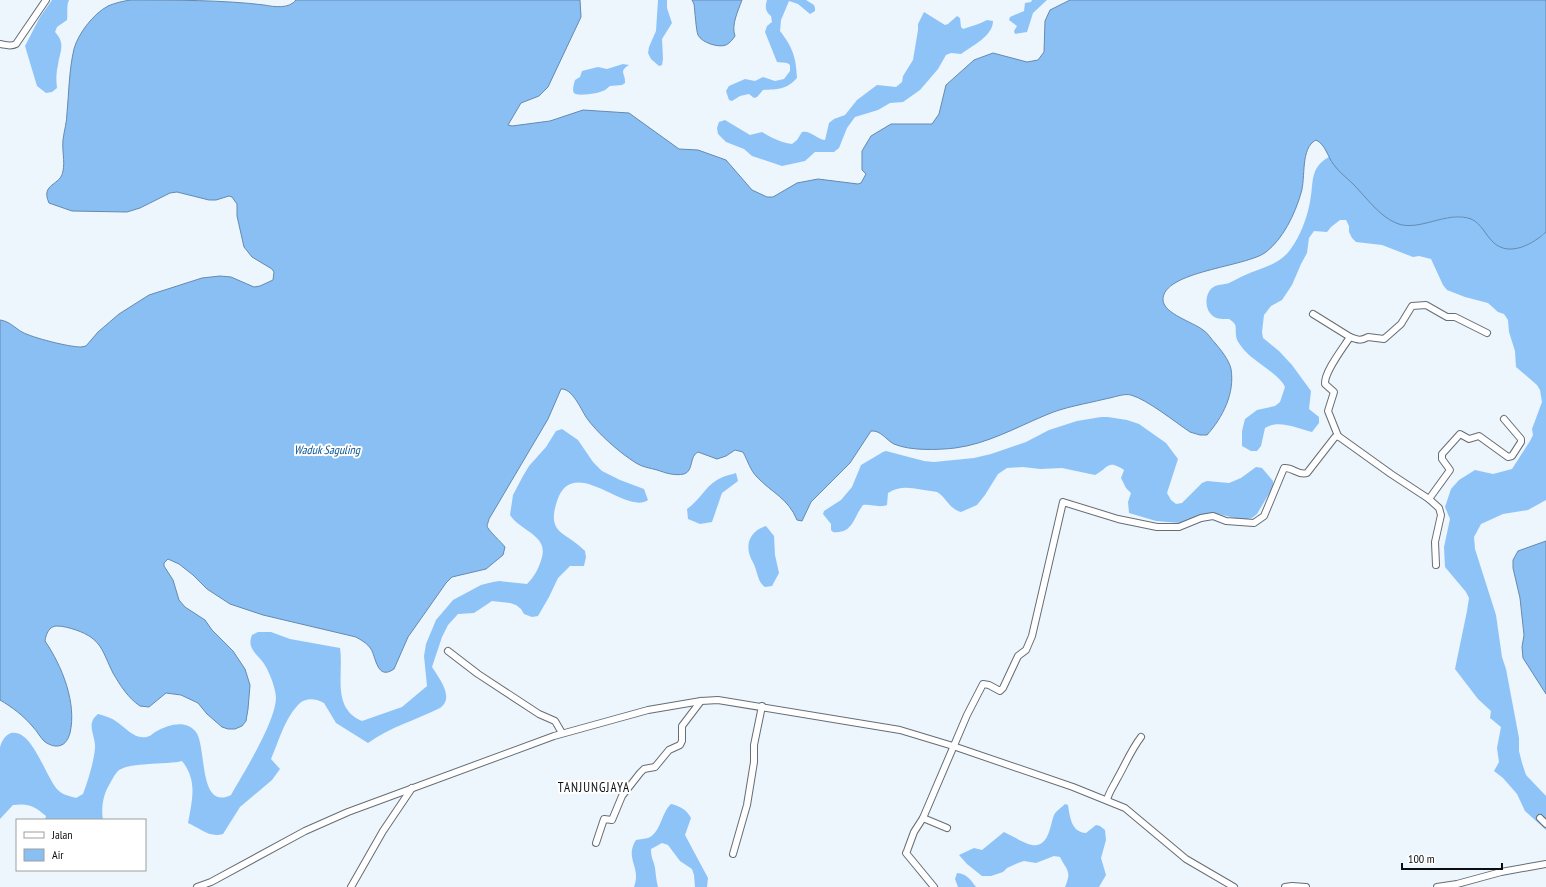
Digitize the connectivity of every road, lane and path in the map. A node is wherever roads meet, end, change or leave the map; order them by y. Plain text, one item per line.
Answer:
1 (46, 0) edge
2 (0, 44) edge
3 (1313, 314) dead end
4 (1487, 333) dead end
5 (1350, 337) junction
6 (1504, 419) dead end
7 (1338, 436) junction
8 (1429, 499) junction
9 (1436, 565) dead end
10 (448, 651) dead end
11 (701, 701) junction
12 (762, 706) junction
13 (562, 733) junction
14 (1141, 737) dead end
15 (953, 746) junction
16 (412, 788) junction
17 (1107, 800) junction
18 (923, 818) junction
19 (1540, 818) dead end
20 (1546, 824) edge
21 (947, 828) dead end
22 (596, 842) dead end
23 (733, 854) dead end
24 (1546, 864) edge
25 (197, 887) edge
26 (351, 887) edge
27 (934, 887) edge
28 (1234, 887) edge
29 (1285, 887) edge
30 (1306, 887) edge
31 (1437, 887) edge

1 - 2 street
3 - 5 street
4 - 5 street
5 - 7 street
6 - 8 street
7 - 8 street
7 - 15 street
8 - 9 street
10 - 13 street
11 - 12 street
11 - 13 street
11 - 22 street
12 - 15 street
12 - 23 street
13 - 16 street
14 - 17 street
15 - 17 street
15 - 18 street
16 - 25 street
16 - 26 street
17 - 28 street
18 - 21 street
18 - 27 street
19 - 20 street
24 - 31 street
29 - 30 street

